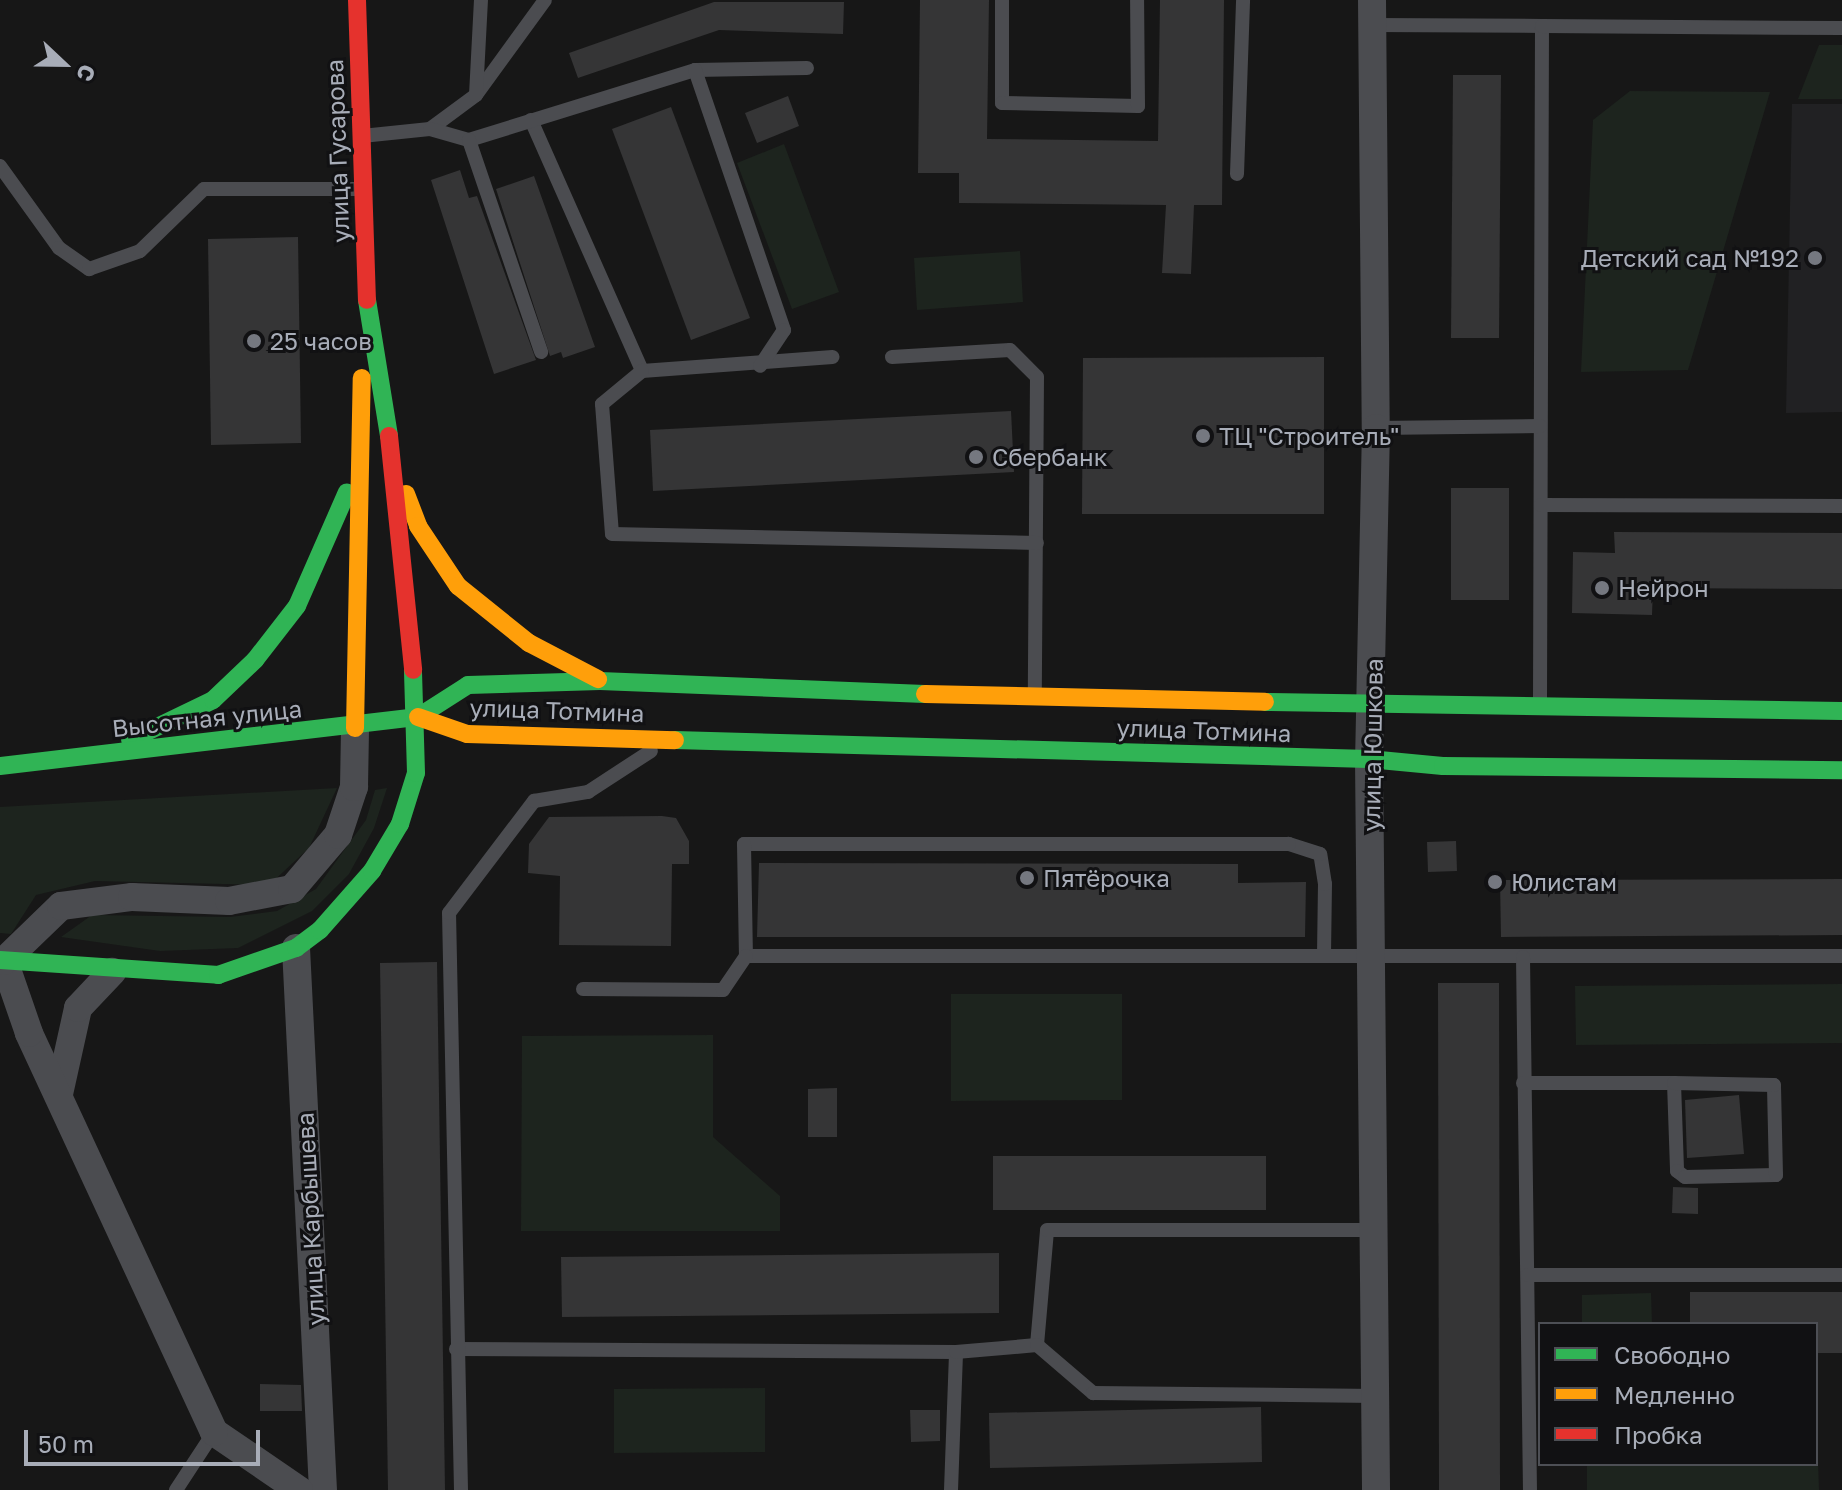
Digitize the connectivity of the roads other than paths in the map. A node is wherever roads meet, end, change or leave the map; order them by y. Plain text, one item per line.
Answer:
1 (357, 0) edge
2 (481, 0) edge
3 (545, 0) edge
4 (1002, 0) edge
5 (1137, 0) edge
6 (1243, 0) edge
7 (1373, 13) edge
8 (1542, 26) junction
9 (1842, 28) edge
10 (807, 68) dead end
11 (695, 70) junction
12 (476, 95) junction
13 (531, 120) junction
14 (430, 129) junction
15 (361, 136) junction
16 (469, 140) junction
17 (0, 166) edge
18 (1237, 174) dead end
19 (361, 189) junction
20 (367, 300) junction
21 (541, 352) dead end
22 (832, 357) dead end
23 (892, 357) dead end
24 (760, 366) junction
25 (642, 371) junction
26 (1540, 426) junction
27 (1376, 428) junction
28 (393, 459) junction
29 (357, 468) junction
30 (1541, 505) junction
31 (1842, 506) edge
32 (1037, 543) junction
33 (600, 681) junction
34 (1035, 699) junction
35 (1371, 706) junction
36 (1540, 709) junction
37 (1842, 711) edge
38 (418, 717) junction
39 (355, 728) junction
40 (670, 738) junction
41 (105, 752) junction
42 (1369, 759) junction
43 (0, 766) edge
44 (1842, 770) edge
45 (296, 948) junction
46 (1324, 955) junction
47 (746, 956) junction
48 (1373, 956) junction
49 (1842, 956) edge
50 (1523, 957) junction
51 (2, 961) edge
52 (112, 972) junction
53 (583, 989) dead end
54 (1523, 1083) junction
55 (1674, 1083) junction
56 (59, 1094) junction
57 (1376, 1230) junction
58 (1528, 1275) junction
59 (1842, 1275) edge
60 (1037, 1345) junction
61 (456, 1349) junction
62 (956, 1352) junction
63 (1376, 1396) junction
64 (214, 1432) junction
65 (176, 1490) edge
66 (299, 1490) edge
67 (323, 1490) edge
68 (461, 1490) edge
69 (951, 1490) edge
70 (1376, 1490) edge
71 (1530, 1490) edge

1 - 15 main road, улица Гусарова
2 - 12 lane
3 - 12 lane
4 - 5 lane
6 - 18 lane
7 - 8 lane
7 - 27 street, улица Юшкова
8 - 9 lane
8 - 26 lane
10 - 11 lane
11 - 13 lane
11 - 24 lane
12 - 14 lane
13 - 16 lane
13 - 25 lane
14 - 15 lane
14 - 16 lane
15 - 19 main road, улица Гусарова
16 - 21 lane
17 - 19 lane
19 - 20 main road, улица Гусарова
20 - 28 main road
20 - 29 main road
22 - 24 lane
23 - 32 lane
24 - 25 lane
25 - 32 lane
26 - 27 lane
26 - 30 lane
27 - 35 street, улица Юшкова
28 - 33 main road
28 - 38 main road
29 - 39 main road
29 - 41 main road
30 - 31 lane
30 - 36 lane
32 - 34 lane
33 - 34 main road, улица Тотмина
33 - 38 main road, улица Тотмина
34 - 35 main road, улица Тотмина
35 - 36 main road, улица Тотмина
35 - 42 street, улица Юшкова
36 - 37 main road, улица Тотмина
38 - 39 main road, Высотная улица
38 - 40 main road, улица Тотмина
38 - 45 main road
39 - 41 main road, Высотная улица
39 - 51 street
40 - 42 main road, улица Тотмина
40 - 61 lane
41 - 43 main road, Высотная улица
42 - 44 main road, улица Тотмина
42 - 48 street, улица Юшкова
45 - 52 main road
45 - 67 street, улица Карбышева
46 - 47 lane
46 - 47 lane
46 - 48 lane
47 - 53 lane
48 - 50 lane
48 - 57 street, улица Юшкова
49 - 50 lane
50 - 54 lane
51 - 52 main road
51 - 56 street
52 - 56 street
54 - 55 lane
54 - 58 lane
55 - 55 lane
56 - 64 street
57 - 60 lane
57 - 63 street, улица Юшкова
58 - 59 lane
58 - 71 lane
60 - 62 lane
60 - 63 lane
61 - 62 lane
61 - 68 lane
62 - 69 lane
63 - 70 street, улица Юшкова
64 - 65 lane
64 - 66 street

